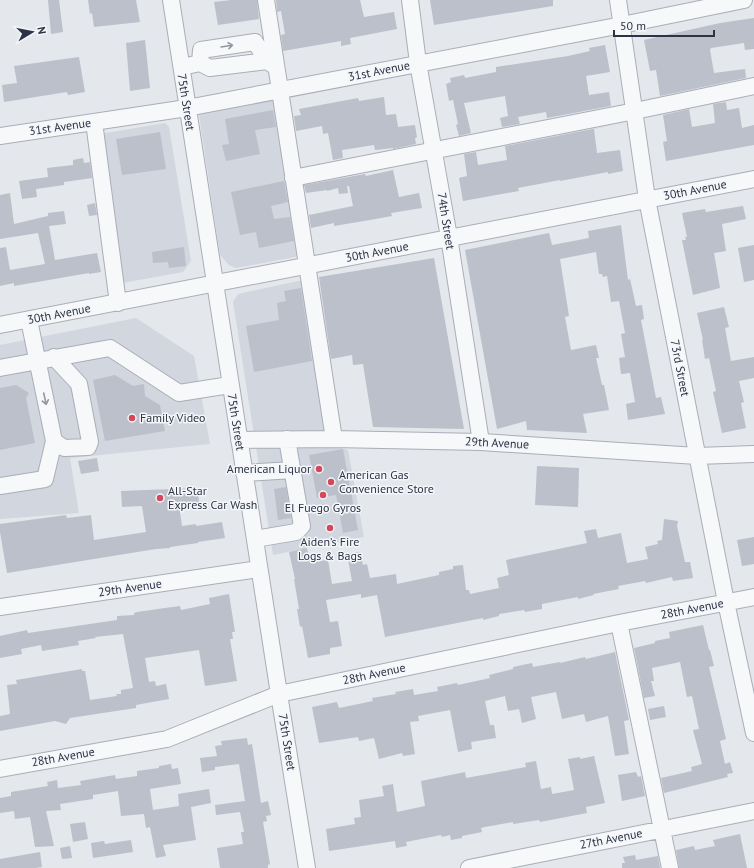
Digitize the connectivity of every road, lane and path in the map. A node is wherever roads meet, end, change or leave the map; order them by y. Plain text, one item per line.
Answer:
1 (171, 0) edge
2 (266, 0) edge
3 (410, 0) edge
4 (618, 0) edge
5 (744, 0) edge
6 (622, 25) junction
7 (418, 63) junction
8 (272, 64) junction
9 (181, 67) junction
10 (754, 86) edge
11 (279, 91) junction
12 (187, 108) junction
13 (635, 111) junction
14 (94, 122) junction
15 (6, 135) edge
16 (0, 145) edge
17 (434, 150) junction
18 (293, 178) junction
19 (754, 179) edge
20 (647, 199) junction
21 (448, 238) junction
22 (307, 265) junction
23 (215, 284) junction
24 (118, 303) junction
25 (29, 320) junction
26 (0, 325) edge
27 (54, 357) junction
28 (37, 361) junction
29 (0, 368) edge
30 (230, 385) junction
31 (287, 439) junction
32 (334, 439) junction
33 (239, 440) junction
34 (54, 441) junction
35 (481, 442) junction
36 (754, 454) edge
37 (697, 456) junction
38 (293, 470) junction
39 (244, 473) junction
40 (0, 486) edge
41 (255, 539) junction
42 (259, 569) junction
43 (754, 597) edge
44 (726, 602) junction
45 (0, 607) edge
46 (619, 623) junction
47 (279, 694) junction
48 (751, 703) edge
49 (754, 733) edge
50 (0, 769) edge
51 (754, 811) edge
52 (662, 829) junction
53 (307, 868) edge
54 (469, 868) edge
55 (670, 868) edge

1 - 9 street, 75th Street
2 - 8 street
3 - 7 street, 74th Street
4 - 6 street, 73rd Street
5 - 6 street, 31st Avenue
6 - 7 street, 31st Avenue
6 - 13 street, 73rd Street
7 - 11 street, 31st Avenue
7 - 17 street, 74th Street
9 -> 8 street
8 - 11 street
9 - 12 street, 75th Street
10 - 13 street
11 - 12 street, 31st Avenue
11 - 18 street
12 - 14 street, 31st Avenue
12 - 23 street, 75th Street
13 - 17 street
13 - 20 street, 73rd Street
14 - 15 street, 31st Avenue
14 - 24 street
15 - 16 street, 31st Avenue
17 - 18 street
17 - 21 street, 74th Street
18 - 22 street
19 - 20 street, 30th Avenue
20 - 21 street, 30th Avenue
20 - 37 street, 73rd Street
21 - 22 street, 30th Avenue
21 - 35 street, 74th Street
22 - 23 street, 30th Avenue
22 - 32 street
23 - 24 street, 30th Avenue
23 - 30 street, 75th Street
24 - 25 street, 30th Avenue
25 - 26 street, 30th Avenue
25 - 28 street
27 - 28 street
27 - 30 street
27 - 34 street
28 - 29 street
28 -> 34 street
30 - 33 street, 75th Street
31 - 32 street, 29th Avenue
31 - 33 street, 29th Avenue
31 - 38 street
32 - 35 street, 29th Avenue
33 - 39 street, 75th Street
34 - 40 street
35 - 37 street, 29th Avenue
36 - 37 street, 29th Avenue
37 - 44 street, 73rd Street
38 - 39 street
38 - 41 street
39 - 41 street, 75th Street
41 - 42 street, 75th Street
42 - 45 street, 29th Avenue
42 - 47 street, 75th Street
43 - 44 street, 28th Avenue
44 - 46 street, 28th Avenue
44 - 48 street, 73rd Street
46 - 47 street, 28th Avenue
46 - 52 street
47 - 50 street, 28th Avenue
47 - 53 street, 75th Street
48 - 49 street, 73rd Street
51 - 52 street, 27th Avenue
52 - 54 street, 27th Avenue
52 - 55 street

